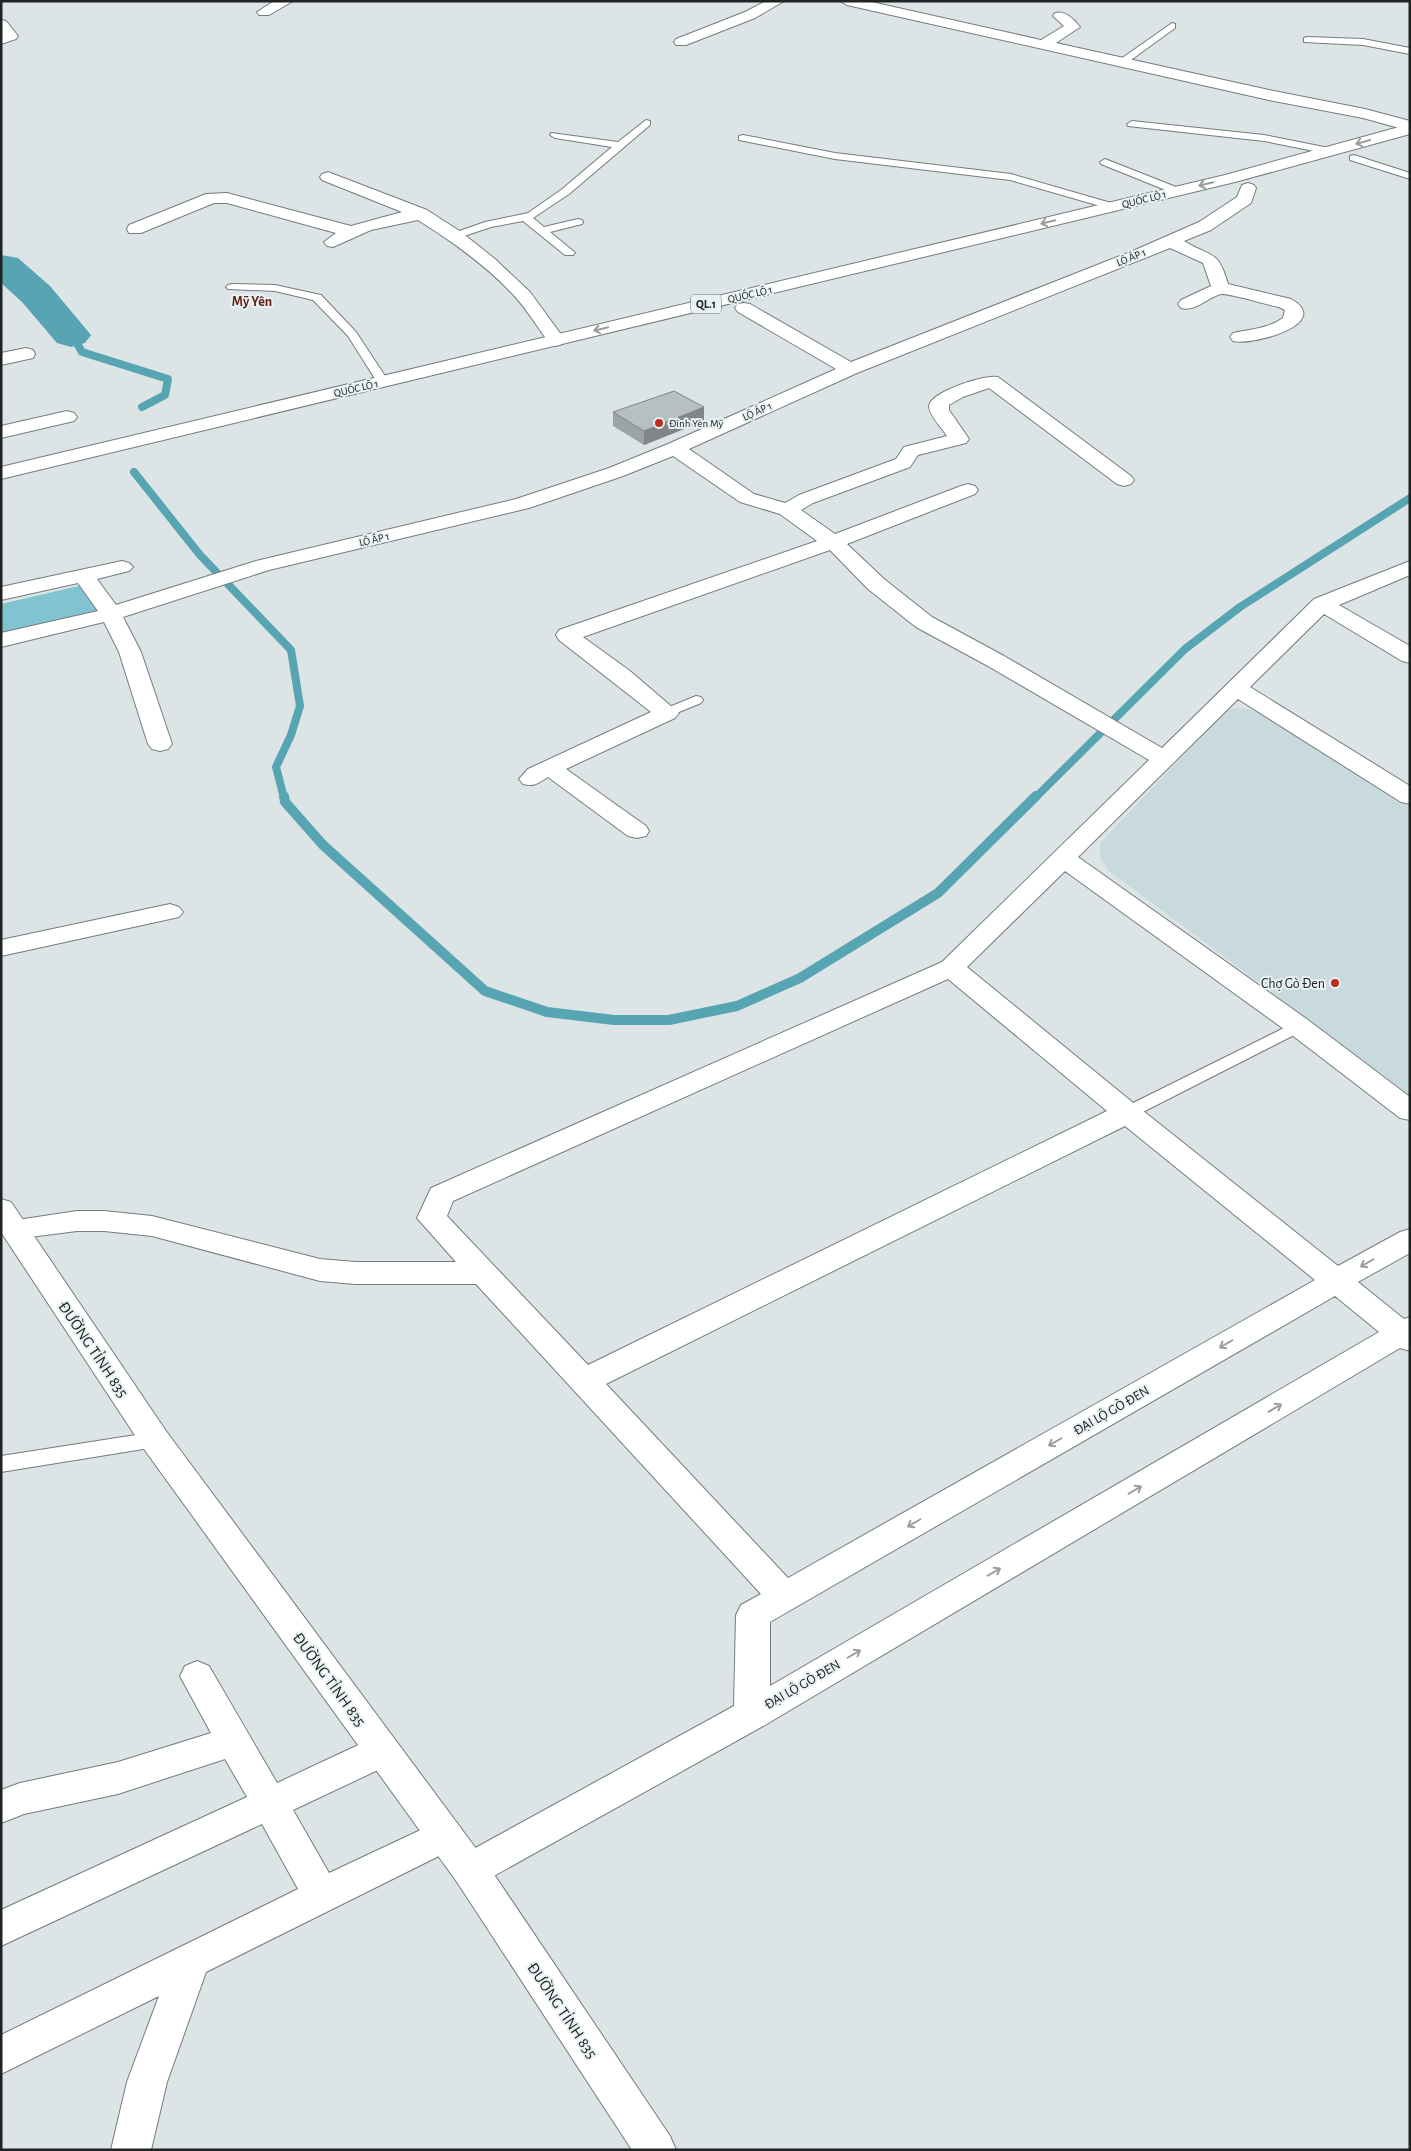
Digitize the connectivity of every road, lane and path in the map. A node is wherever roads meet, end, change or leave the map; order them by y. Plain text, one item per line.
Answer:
1 (286, 1) edge
2 (777, 1) edge
3 (859, 2) edge
4 (264, 12) dead end
5 (1060, 16) dead end
6 (1, 24) edge
7 (1172, 26) dead end
8 (1, 40) edge
9 (1307, 40) dead end
10 (680, 42) dead end
11 (1043, 45) junction
12 (1410, 51) edge
13 (1121, 62) junction
14 (646, 123) dead end
15 (1132, 124) dead end
16 (1410, 127) edge
17 (555, 135) dead end
18 (743, 138) dead end
19 (1410, 143) edge
20 (618, 145) junction
21 (1330, 151) junction
22 (1354, 158) junction
23 (1105, 162) dead end
24 (1410, 176) edge
25 (328, 177) dead end
26 (1248, 188) junction
27 (1177, 191) junction
28 (1114, 207) junction
29 (422, 214) junction
30 (525, 218) junction
31 (578, 222) dead end
32 (135, 228) dead end
33 (543, 231) junction
34 (349, 232) junction
35 (454, 236) junction
36 (1171, 241) junction
37 (332, 243) dead end
38 (569, 253) dead end
39 (1276, 282) dead end
40 (232, 287) dead end
41 (1220, 288) junction
42 (1250, 295) junction
43 (1187, 304) dead end
44 (744, 308) junction
45 (1239, 337) dead end
46 (556, 340) junction
47 (26, 354) dead end
48 (1, 359) edge
49 (850, 369) junction
50 (383, 382) junction
51 (67, 417) dead end
52 (1, 432) edge
53 (675, 448) junction
54 (1, 473) edge
55 (1124, 480) dead end
56 (1, 486) edge
57 (968, 490) dead end
58 (787, 510) junction
59 (833, 542) junction
60 (122, 567) dead end
61 (1410, 567) edge
62 (84, 576) junction
63 (1, 594) edge
64 (1322, 604) junction
65 (111, 614) junction
66 (1, 640) edge
67 (1410, 656) edge
68 (1236, 688) junction
69 (696, 700) dead end
70 (667, 713) junction
71 (160, 744) dead end
72 (1164, 759) junction
73 (1410, 797) edge
74 (637, 832) dead end
75 (1063, 858) junction
76 (170, 912) dead end
77 (1, 948) edge
78 (951, 968) junction
79 (1298, 1026) junction
80 (1410, 1110) edge
81 (1126, 1113) junction
82 (8, 1219) edge
83 (1410, 1239) edge
84 (484, 1273) junction
85 (1338, 1280) junction
86 (1407, 1334) edge
87 (584, 1381) junction
88 (155, 1440) junction
89 (1, 1464) edge
90 (785, 1597) junction
91 (197, 1676) dead end
92 (752, 1714) junction
93 (234, 1741) junction
94 (382, 1751) junction
95 (270, 1803) junction
96 (1, 1807) edge
97 (444, 1835) junction
98 (470, 1870) junction
99 (322, 1896) junction
100 (1, 1929) edge
101 (191, 1961) junction
102 (1, 2055) edge
103 (131, 2150) edge
104 (656, 2150) edge

1 - 4 main road
2 - 10 main road
3 - 11 main road
5 - 11 main road
6 - 8 main road
7 - 13 lane
9 - 12 lane
11 - 13 main road
13 - 16 main road
14 - 20 lane
15 - 21 lane
16 -> 21 main road, QUỐC LỘ 1 / QL.1
17 - 20 lane
18 - 28 lane
19 - 22 main road, QUỐC LỘ 1 / QL.1
20 - 30 lane
21 -> 27 main road, QUỐC LỘ 1 / QL.1
22 - 24 lane
22 - 26 main road, QUỐC LỘ 1 / QL.1
23 - 27 lane
25 - 29 main road
26 - 36 main road, LỘ ẤP 1
26 - 44 main road, QUỐC LỘ 1 / QL.1
27 - 28 main road, QUỐC LỘ 1 / QL.1
28 -> 46 main road, QUỐC LỘ 1 / QL.1
29 - 34 main road
29 - 35 main road
30 - 33 lane
30 - 35 lane
31 - 33 lane
32 - 34 main road
33 - 38 lane
34 - 37 main road
35 - 46 main road
36 - 41 main road
36 - 49 main road, LỘ ẤP 1
39 - 42 main road
40 - 50 lane
41 - 42 main road
41 - 43 main road
42 - 45 main road
44 - 49 main road
44 - 56 main road, QUỐC LỘ 1 / QL.1
46 - 50 main road, QUỐC LỘ 1 / QL.1
47 - 48 main road
49 - 53 main road, LỘ ẤP 1
50 - 54 main road, QUỐC LỘ 1 / QL.1
51 - 52 main road
53 - 58 main road
53 - 65 main road, LỘ ẤP 1
55 - 58 main road
57 - 59 main road
58 - 59 main road
59 - 70 main road
59 - 72 main road
60 - 62 main road
61 - 64 main road
62 - 63 main road
62 - 65 main road
64 - 67 main road
64 - 68 main road
65 - 66 main road, LỘ ẤP 1
65 - 71 main road
68 - 72 main road
68 - 73 main road
69 - 70 lane
70 - 74 main road
72 - 75 main road
75 - 78 main road
75 - 79 main road
76 - 77 main road
78 - 81 main road
78 - 84 main road
79 - 80 main road
79 - 81 lane
81 - 85 main road
81 - 87 main road
82 - 84 main road
82 - 88 main road, ĐƯỜNG TỈNH 835
83 -> 85 main road, ĐẠI LỘ GÒ ĐEN
84 - 87 main road
85 - 86 main road
85 -> 90 main road, ĐẠI LỘ GÒ ĐEN
92 -> 86 main road, ĐẠI LỘ GÒ ĐEN
87 - 90 main road
88 - 89 lane
88 - 94 main road, ĐƯỜNG TỈNH 835
90 - 92 main road, ĐẠI LỘ GÒ ĐEN
91 - 93 main road
92 - 98 main road
93 - 95 main road
93 - 96 main road
94 - 95 main road
94 - 97 main road, ĐƯỜNG TỈNH 835
95 - 99 main road
95 - 100 main road
97 - 98 main road, ĐƯỜNG TỈNH 835
97 - 99 main road
98 - 104 main road, ĐƯỜNG TỈNH 835
99 - 101 main road
101 - 102 main road
101 - 103 main road

